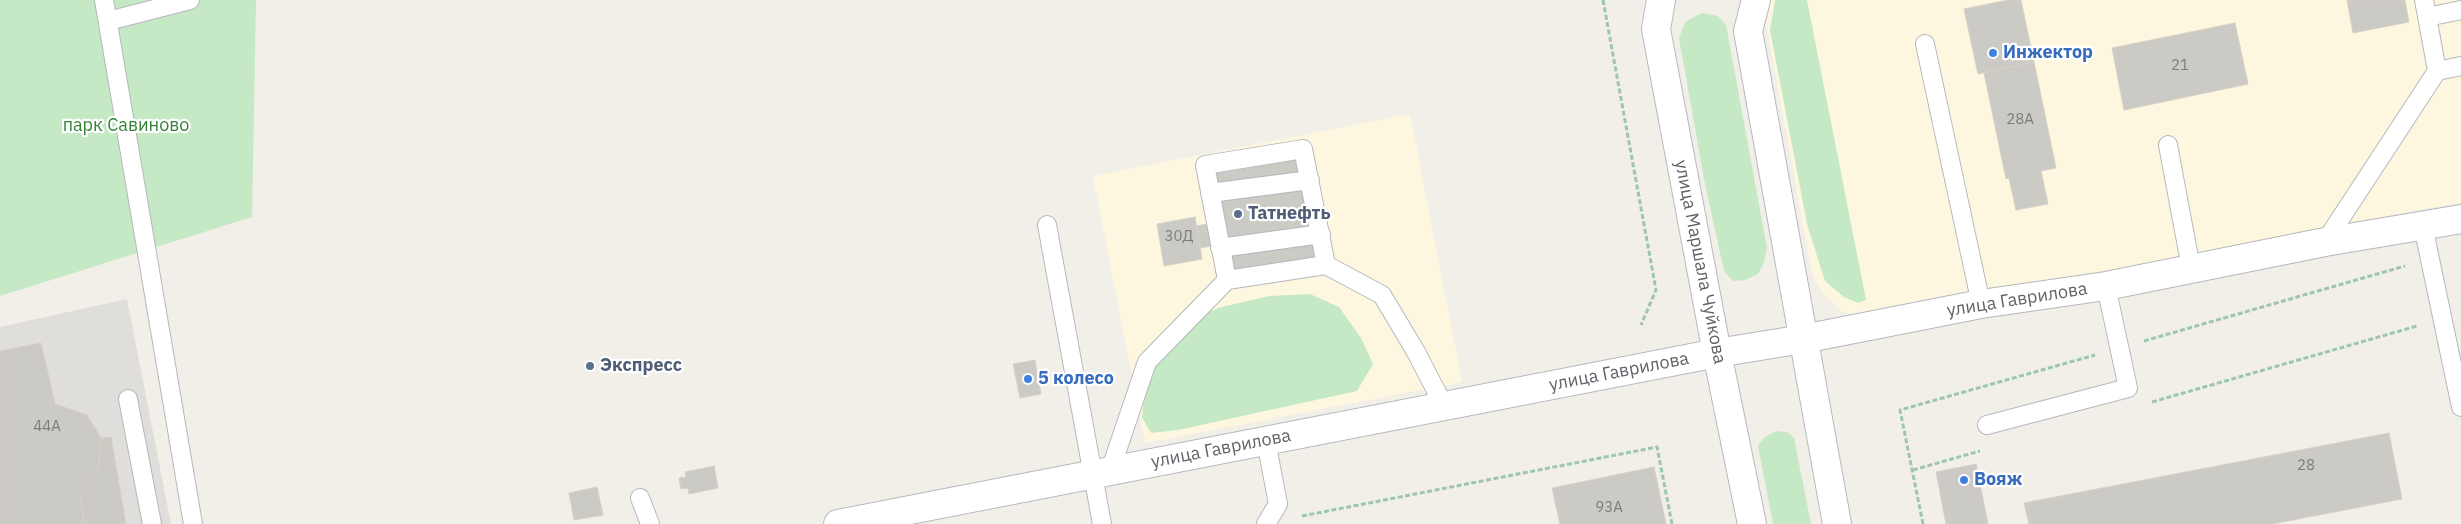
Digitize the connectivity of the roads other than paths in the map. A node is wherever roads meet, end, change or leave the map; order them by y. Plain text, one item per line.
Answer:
1 (104, 0) edge
2 (190, 0) edge
3 (1661, 0) edge
4 (1756, 0) edge
5 (2426, 8) edge
6 (2461, 10) edge
7 (108, 21) junction
8 (1925, 44) dead end
9 (2461, 66) edge
10 (2437, 72) junction
11 (2168, 145) dead end
12 (1310, 180) junction
13 (1210, 193) junction
14 (2461, 219) edge
15 (1047, 225) dead end
16 (2423, 226) junction
17 (1321, 234) junction
18 (2325, 242) junction
19 (1220, 248) junction
20 (1326, 265) junction
21 (2191, 268) junction
22 (1227, 280) junction
23 (2106, 286) junction
24 (1981, 304) junction
25 (1804, 339) junction
26 (1717, 353) junction
27 (128, 398) dead end
28 (1444, 406) junction
29 (2461, 407) edge
30 (1987, 425) dead end
31 (1266, 441) junction
32 (1102, 473) junction
33 (640, 498) dead end
34 (905, 518) edge
35 (152, 524) edge
36 (193, 524) edge
37 (650, 524) edge
38 (838, 524) edge
39 (1102, 524) edge
40 (1266, 524) edge
41 (1752, 524) edge
42 (1837, 524) edge

1 - 7 lane
2 - 7 lane
3 - 26 street, улица Маршала Чуйкова
4 - 25 street
5 - 6 lane
5 - 10 lane
7 - 36 lane
8 - 24 lane
9 - 10 lane
10 - 18 lane
11 - 21 lane
12 - 13 lane
12 - 13 lane
12 - 17 lane
13 - 19 lane
14 - 16 street, улица Гаврилова
15 - 32 lane
16 - 18 street, улица Гаврилова
16 - 29 lane
17 - 19 lane
17 - 20 lane
18 - 21 street, улица Гаврилова
19 - 22 lane
20 - 22 lane
20 - 28 lane
21 - 23 street, улица Гаврилова
22 - 32 lane
23 - 24 street, улица Гаврилова
23 - 30 lane
24 - 25 street, улица Гаврилова
25 - 26 street, улица Гаврилова
25 - 42 street
26 - 28 street, улица Гаврилова
26 - 41 street, улица Маршала Чуйкова
27 - 35 lane
28 - 31 street, улица Гаврилова
31 - 32 street, улица Гаврилова
31 - 40 lane
32 - 34 street, улица Гаврилова
32 - 39 lane
33 - 37 lane
34 - 38 street, улица Гаврилова

